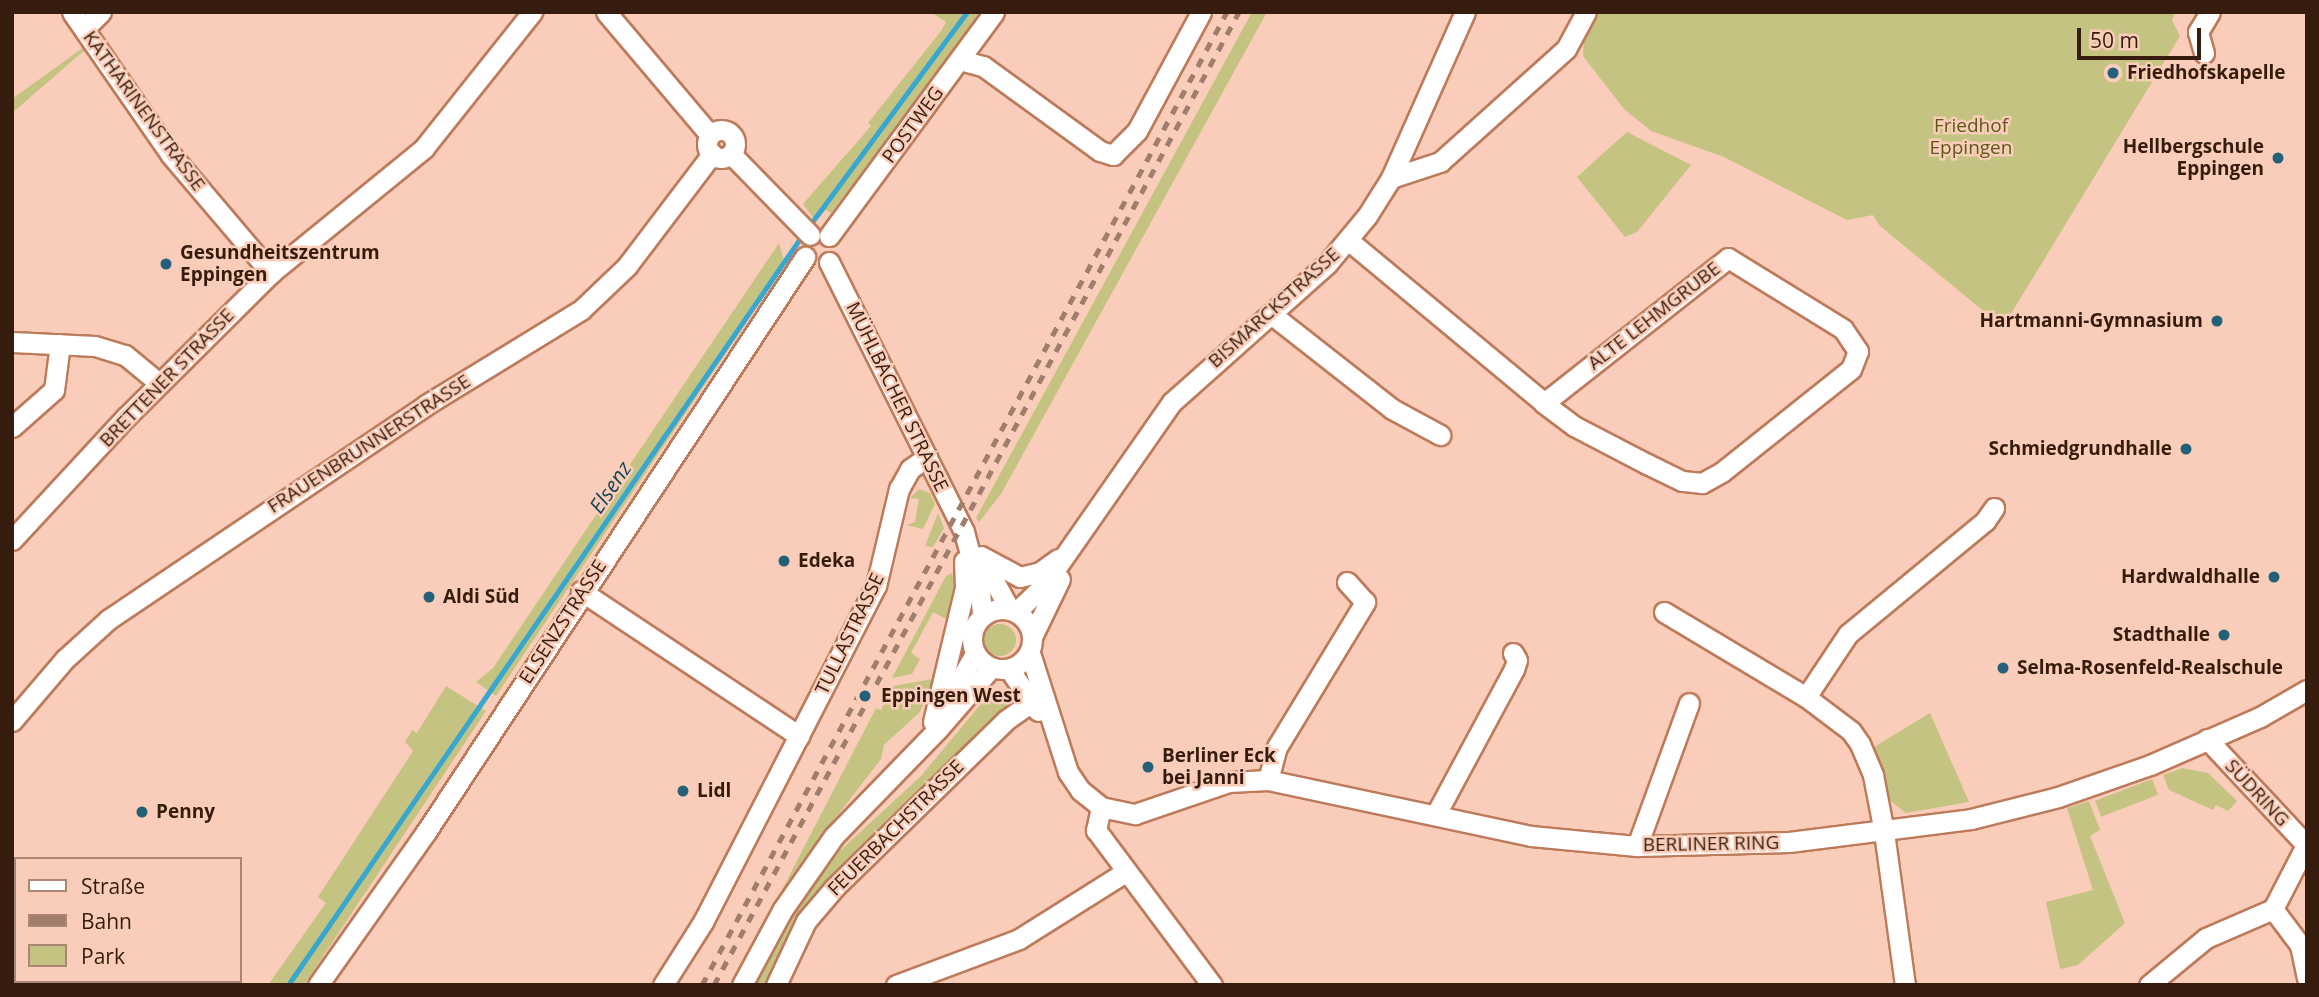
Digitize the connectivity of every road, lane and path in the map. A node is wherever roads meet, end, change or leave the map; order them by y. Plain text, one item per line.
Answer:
1 (72, 12) edge
2 (101, 12) edge
3 (533, 12) edge
4 (606, 12) edge
5 (994, 12) edge
6 (1200, 12) edge
7 (1465, 12) edge
8 (2210, 12) edge
9 (1580, 14) edge
10 (85, 29) junction
11 (2204, 53) dead end
12 (960, 60) junction
13 (718, 148) junction
14 (1391, 178) junction
15 (820, 236) junction
16 (1348, 240) junction
17 (805, 257) junction
18 (829, 262) junction
19 (271, 273) junction
20 (1270, 314) junction
21 (12, 342) edge
22 (60, 344) junction
23 (159, 383) junction
24 (1544, 403) junction
25 (12, 427) edge
26 (1440, 435) dead end
27 (927, 457) junction
28 (1994, 508) dead end
29 (1095, 513) junction
30 (964, 532) junction
31 (12, 540) edge
32 (1065, 555) junction
33 (981, 556) junction
34 (1347, 582) dead end
35 (581, 591) junction
36 (1013, 611) junction
37 (1664, 612) dead end
38 (982, 616) junction
39 (1031, 644) junction
40 (975, 653) junction
41 (1513, 653) dead end
42 (1000, 668) junction
43 (2307, 690) edge
44 (1806, 697) junction
45 (1038, 698) junction
46 (1689, 704) dead end
47 (12, 721) edge
48 (933, 722) junction
49 (799, 736) junction
50 (2207, 739) junction
51 (900, 765) junction
52 (1268, 780) junction
53 (1101, 807) junction
54 (1436, 814) junction
55 (1884, 832) junction
56 (1637, 846) junction
57 (2306, 846) edge
58 (1124, 873) junction
59 (2273, 909) junction
60 (2307, 978) edge
61 (318, 985) edge
62 (663, 985) edge
63 (742, 985) edge
64 (776, 985) edge
65 (896, 985) edge
66 (1212, 985) edge
67 (1905, 985) edge
68 (2148, 985) edge

1 - 10 street, KATHARINENSTRASSE
2 - 10 street
3 - 19 street, BRETTENER STRASSE
4 - 13 street
5 - 12 street, POSTWEG
6 - 12 street
7 - 14 street, BISMARCKSTRASSE
8 - 11 street
9 - 14 street
10 - 19 street, KATHARINENSTRASSE
12 - 15 street, POSTWEG
13 - 15 street
13 - 47 street, FRAUENBRUNNERSTRASSE
14 - 16 street, BISMARCKSTRASSE
15 - 17 street
15 - 18 street
16 - 20 street, BISMARCKSTRASSE
16 - 24 street, ALTE LEHMGRUBE
17 - 18 street
17 - 35 street, ELSENZSTRASSE
18 - 27 street, MÜHLBACHER STRASSE
19 - 23 street, BRETTENER STRASSE
20 - 26 street
20 - 29 street, BISMARCKSTRASSE
21 - 22 street
22 - 23 street
22 - 25 street
23 - 31 street, BRETTENER STRASSE
24 - 24 street, ALTE LEHMGRUBE
27 - 30 street, MÜHLBACHER STRASSE
27 - 49 street, TULLASTRASSE
28 - 44 street
29 - 32 street, BISMARCKSTRASSE
29 - 39 street, BISMARCKSTRASSE
30 - 33 street, MÜHLBACHER STRASSE
30 - 38 street, MÜHLBACHER STRASSE
30 - 48 street, MÜHLBACHER STRASSE
32 - 33 street, MÜHLBACHER STRASSE
32 - 36 street, BISMARCKSTRASSE
33 - 36 street, MÜHLBACHER STRASSE
34 - 52 street
35 - 49 street
35 - 61 street, ELSENZSTRASSE
36 - 38 street
36 - 39 street
37 - 44 street
38 - 40 street
39 - 42 street
39 - 45 street
40 - 42 street
40 - 48 street, MÜHLBACHER STRASSE
41 - 54 street
42 - 45 street
42 - 51 street, MÜHLBACHER STRASSE
43 - 50 street, BERLINER RING
44 - 55 street
45 - 53 street
45 - 64 street, FEUERBACHSTRASSE
46 - 56 street
48 - 51 street, MÜHLBACHER STRASSE
49 - 62 street, TULLASTRASSE
50 - 55 street, BERLINER RING
50 - 57 street, SÜDRING
51 - 63 street, MÜHLBACHER STRASSE
52 - 53 street, BERLINER RING
52 - 54 street, BERLINER RING
53 - 58 street
54 - 56 street, BERLINER RING
55 - 56 street, BERLINER RING
55 - 67 street
57 - 59 street
58 - 65 street
58 - 66 street
59 - 60 street
59 - 68 street

